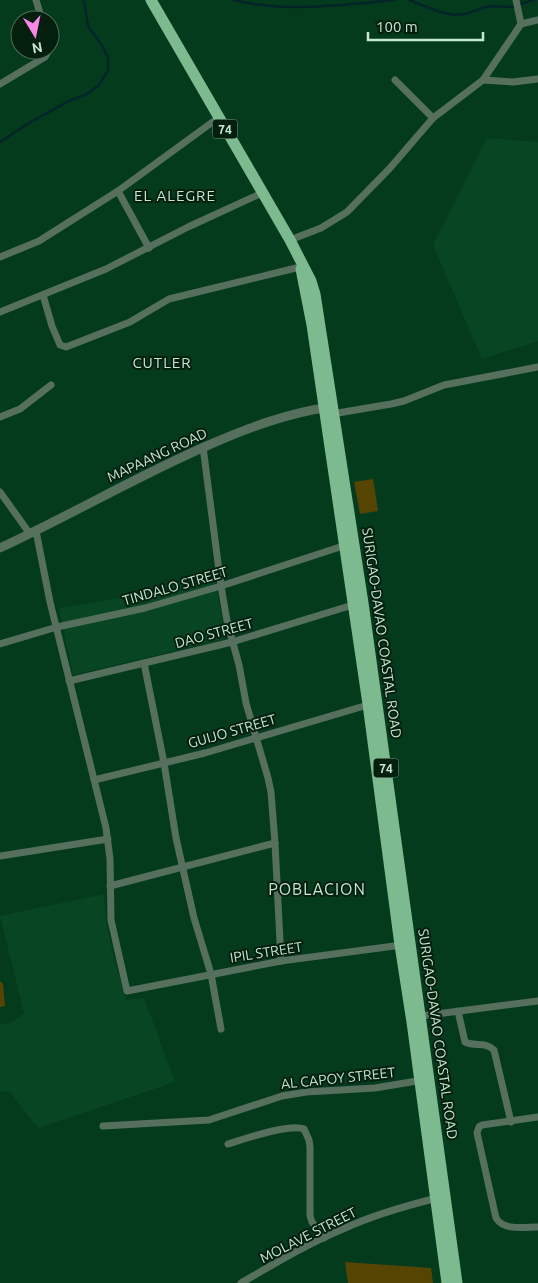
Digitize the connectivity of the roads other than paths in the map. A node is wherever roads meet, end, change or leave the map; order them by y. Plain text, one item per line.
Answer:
1 (151, 0) edge
2 (517, 1) edge
3 (538, 20) edge
4 (521, 24) junction
5 (40, 60) edge
6 (538, 79) edge
7 (395, 80) dead end
8 (483, 80) junction
9 (0, 84) edge
10 (218, 118) junction
11 (433, 118) junction
12 (118, 191) junction
13 (262, 193) junction
14 (290, 240) junction
15 (149, 248) junction
16 (0, 258) edge
17 (299, 262) junction
18 (43, 295) junction
19 (0, 312) edge
20 (538, 367) edge
21 (51, 385) dead end
22 (329, 410) junction
23 (0, 417) edge
24 (203, 447) junction
25 (0, 492) edge
26 (33, 533) junction
27 (349, 544) junction
28 (0, 548) edge
29 (221, 586) junction
30 (359, 604) junction
31 (57, 627) junction
32 (232, 642) junction
33 (0, 644) edge
34 (144, 663) junction
35 (69, 681) junction
36 (372, 703) junction
37 (256, 737) junction
38 (164, 763) junction
39 (94, 780) junction
40 (108, 840) junction
41 (275, 843) junction
42 (0, 856) edge
43 (183, 867) junction
44 (110, 886) junction
45 (405, 944) junction
46 (281, 961) junction
47 (211, 974) junction
48 (538, 1001) edge
49 (458, 1011) junction
50 (421, 1016) junction
51 (221, 1028) dead end
52 (425, 1080) junction
53 (538, 1117) edge
54 (510, 1122) junction
55 (104, 1126) dead end
56 (228, 1144) dead end
57 (441, 1197) junction
58 (538, 1227) edge
59 (324, 1238) junction
60 (241, 1283) edge
61 (447, 1283) edge
62 (457, 1283) edge

1 - 10 highway, SURIGAO-DAVAO COASTAL ROAD / 74
2 - 4 street
3 - 4 street
4 - 8 street
5 - 9 street
6 - 8 street
7 - 11 street
8 - 11 street
10 - 12 street
10 - 13 highway, SURIGAO-DAVAO COASTAL ROAD / 74
11 - 14 street
12 - 15 street
12 - 16 street
13 - 14 highway, SURIGAO-DAVAO COASTAL ROAD / 74
13 - 15 street
14 - 17 highway, SURIGAO-DAVAO COASTAL ROAD / 74
15 - 18 street
17 - 18 street
17 - 22 highway, SURIGAO-DAVAO COASTAL ROAD / 74
18 - 19 street
20 - 22 street
21 - 23 street
22 - 24 street, MAPAANG ROAD
22 - 27 highway, SURIGAO-DAVAO COASTAL ROAD / 74
24 - 26 street, MAPAANG ROAD
24 - 29 street
25 - 26 street
26 - 28 street, MAPAANG ROAD
26 - 31 street
27 - 29 street, TINDALO STREET
27 - 30 highway, SURIGAO-DAVAO COASTAL ROAD / 74
29 - 31 street, TINDALO STREET
29 - 32 street
30 - 32 street, DAO STREET
30 - 36 highway, SURIGAO-DAVAO COASTAL ROAD / 74
31 - 33 street, TINDALO STREET
31 - 35 street
32 - 34 street, DAO STREET
32 - 37 street
34 - 35 street, DAO STREET
34 - 38 street
35 - 39 street
36 - 37 street, GUIJO STREET
36 - 45 highway, SURIGAO-DAVAO COASTAL ROAD / 74
37 - 38 street, GUIJO STREET
37 - 41 street
38 - 39 street, GUIJO STREET
38 - 43 street
39 - 40 street
40 - 42 street
40 - 44 street
41 - 43 street
41 - 46 street
43 - 44 street
43 - 47 street
44 - 47 street, IPIL STREET
45 - 46 street, IPIL STREET
45 - 50 highway, SURIGAO-DAVAO COASTAL ROAD / 74
45 - 52 highway, SURIGAO-DAVAO COASTAL ROAD / 74
46 - 47 street, IPIL STREET
47 - 51 street
48 - 49 street
49 - 50 street
49 - 54 street
50 - 52 highway, SURIGAO-DAVAO COASTAL ROAD / 74
52 - 55 street, AL CAPOY STREET
52 - 57 highway, SURIGAO-DAVAO COASTAL ROAD / 74
53 - 54 street
54 - 58 street
56 - 59 street
57 - 59 street, MOLAVE STREET
57 - 61 highway, SURIGAO-DAVAO COASTAL ROAD / 74
57 - 62 highway, SURIGAO-DAVAO COASTAL ROAD / 74
59 - 60 street, MOLAVE STREET

